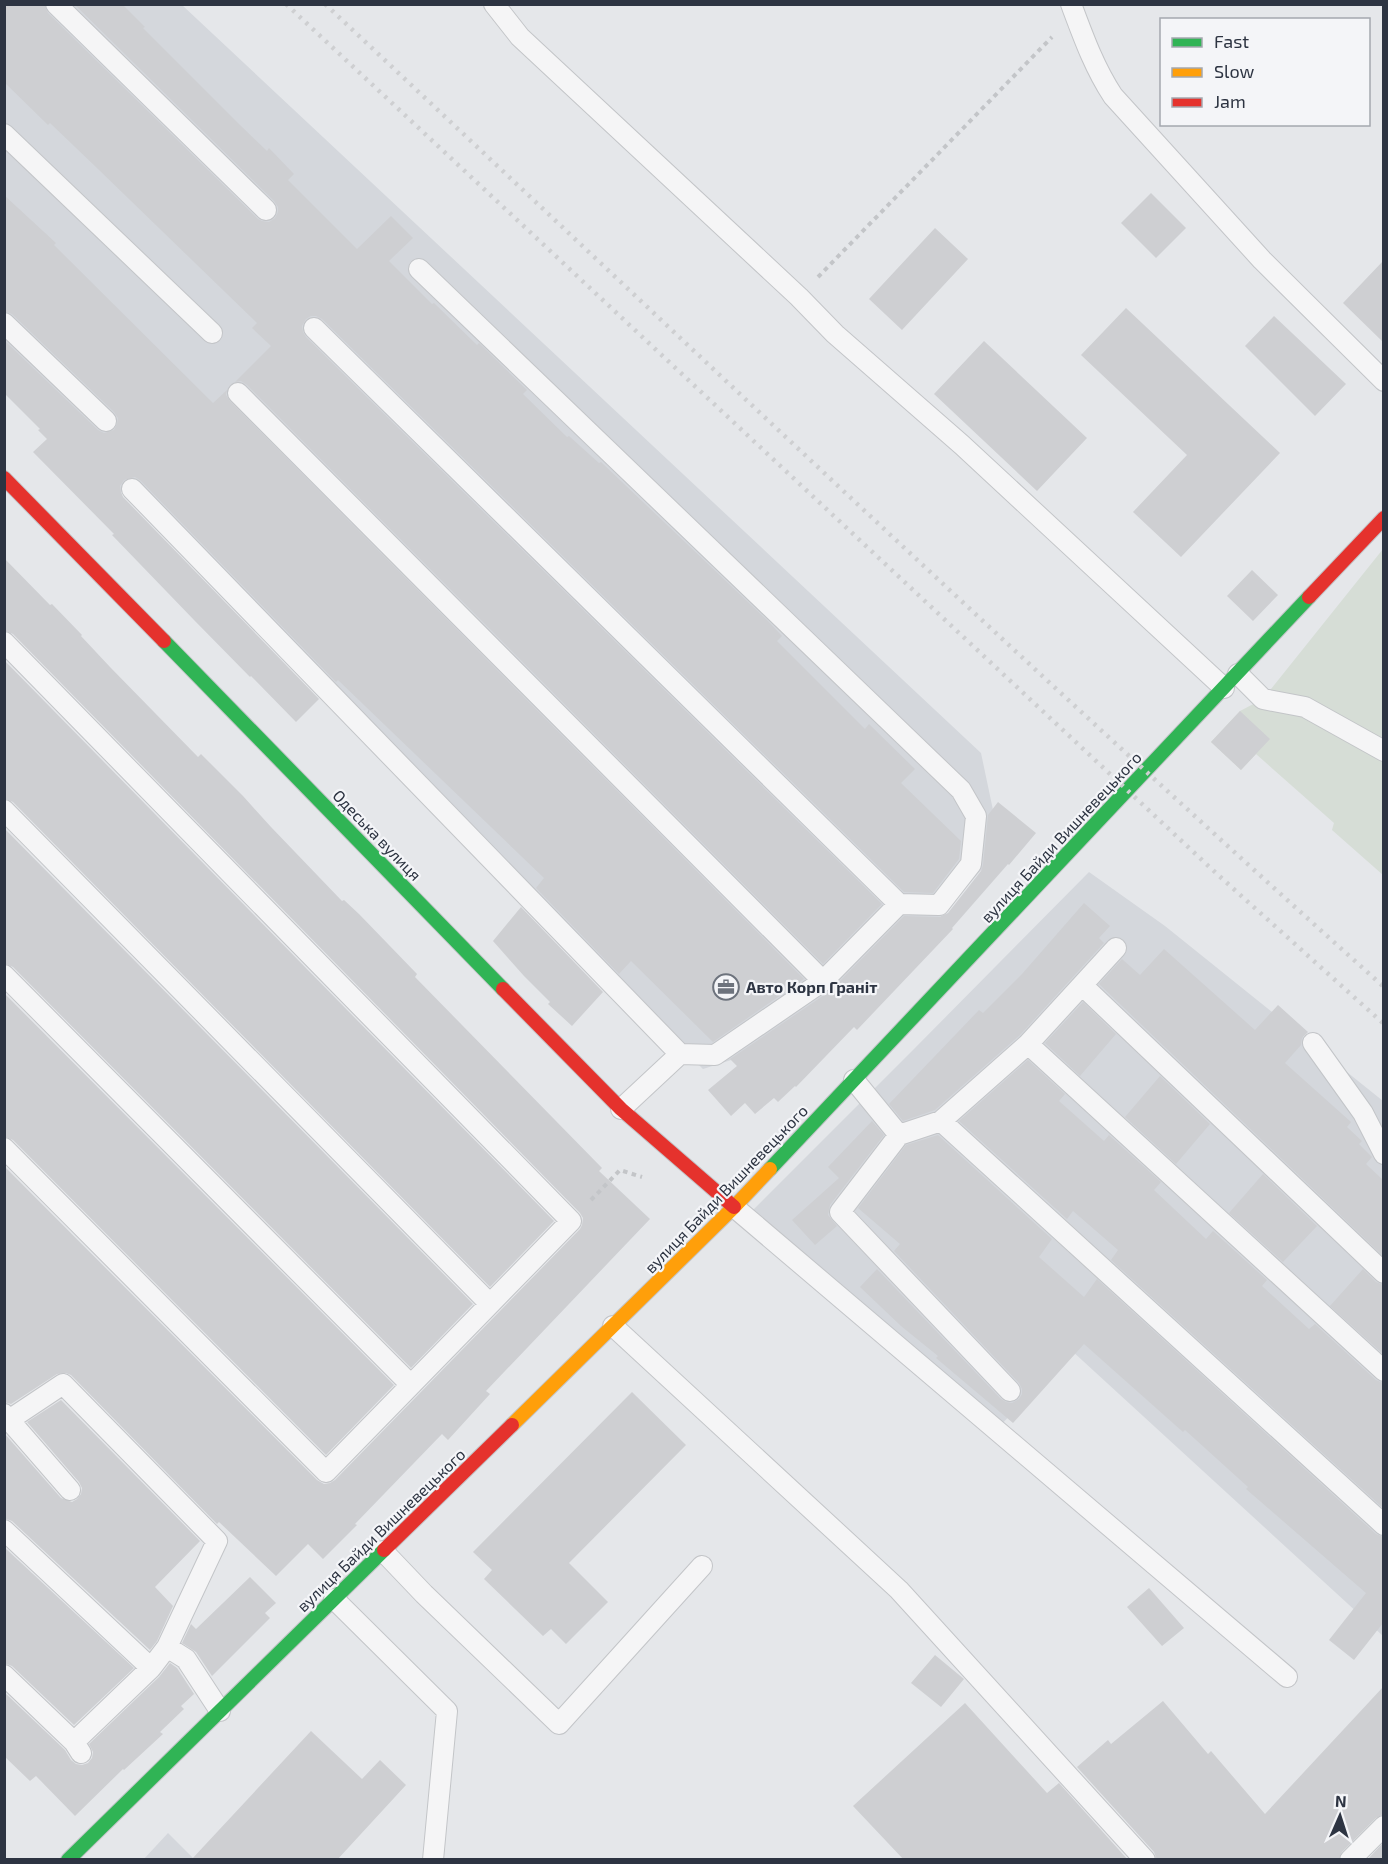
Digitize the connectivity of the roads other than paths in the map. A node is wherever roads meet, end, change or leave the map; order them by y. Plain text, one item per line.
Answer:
1 (56, 4) edge
2 (494, 4) edge
3 (1073, 9) edge
4 (4, 134) edge
5 (266, 210) dead end
6 (419, 269) dead end
7 (4, 323) edge
8 (314, 328) dead end
9 (212, 333) dead end
10 (1383, 381) edge
11 (238, 393) dead end
12 (106, 421) dead end
13 (4, 478) edge
14 (132, 489) dead end
15 (1383, 518) edge
16 (4, 642) edge
17 (1238, 674) junction
18 (1224, 688) junction
19 (1383, 751) edge
20 (4, 810) edge
21 (899, 904) junction
22 (1116, 948) dead end
23 (4, 975) edge
24 (823, 981) junction
25 (1083, 986) junction
26 (1313, 1043) dead end
27 (1028, 1044) junction
28 (680, 1054) junction
29 (854, 1080) junction
30 (621, 1109) junction
31 (941, 1121) junction
32 (899, 1135) junction
33 (4, 1148) edge
34 (1383, 1154) edge
35 (734, 1207) junction
36 (1383, 1273) edge
37 (490, 1304) junction
38 (613, 1326) junction
39 (1383, 1371) edge
40 (411, 1385) junction
41 (1010, 1391) dead end
42 (7, 1417) edge
43 (70, 1490) dead end
44 (1383, 1525) edge
45 (4, 1530) edge
46 (383, 1551) junction
47 (702, 1566) dead end
48 (334, 1599) junction
49 (167, 1647) junction
50 (151, 1668) junction
51 (4, 1675) edge
52 (1287, 1677) dead end
53 (220, 1711) junction
54 (1383, 1826) edge
55 (68, 1860) edge
56 (433, 1860) edge
57 (1145, 1860) edge
58 (1350, 1860) edge

1 - 5 lane
2 - 18 lane
3 - 10 lane
4 - 9 lane
6 - 21 lane
7 - 12 lane
8 - 21 lane
11 - 24 lane
13 - 30 street, Одеська вулиця
14 - 28 lane
15 - 17 street, вулиця Байди Вишневецького
16 - 37 lane
17 - 18 street, вулиця Байди Вишневецького
17 - 19 lane
18 - 29 street, вулиця Байди Вишневецького
20 - 37 lane
21 - 24 lane
22 - 25 lane
23 - 40 lane
24 - 28 lane
25 - 27 lane
25 - 36 lane
26 - 34 lane
27 - 31 lane
27 - 39 lane
28 - 30 lane
29 - 32 lane
29 - 35 street, вулиця Байди Вишневецького
30 - 35 street, Одеська вулиця
31 - 32 lane
31 - 44 lane
32 - 41 lane
33 - 40 lane
35 - 38 street, вулиця Байди Вишневецького
35 - 52 lane
37 - 40 lane
38 - 46 street, вулиця Байди Вишневецького
38 - 57 lane
42 - 43 lane
42 - 49 lane
45 - 50 lane
46 - 47 lane
46 - 48 street, вулиця Байди Вишневецького
48 - 53 street, вулиця Байди Вишневецького
48 - 56 lane
49 - 50 lane
49 - 53 lane
50 - 51 lane
53 - 55 street, вулиця Байди Вишневецького
54 - 58 lane

